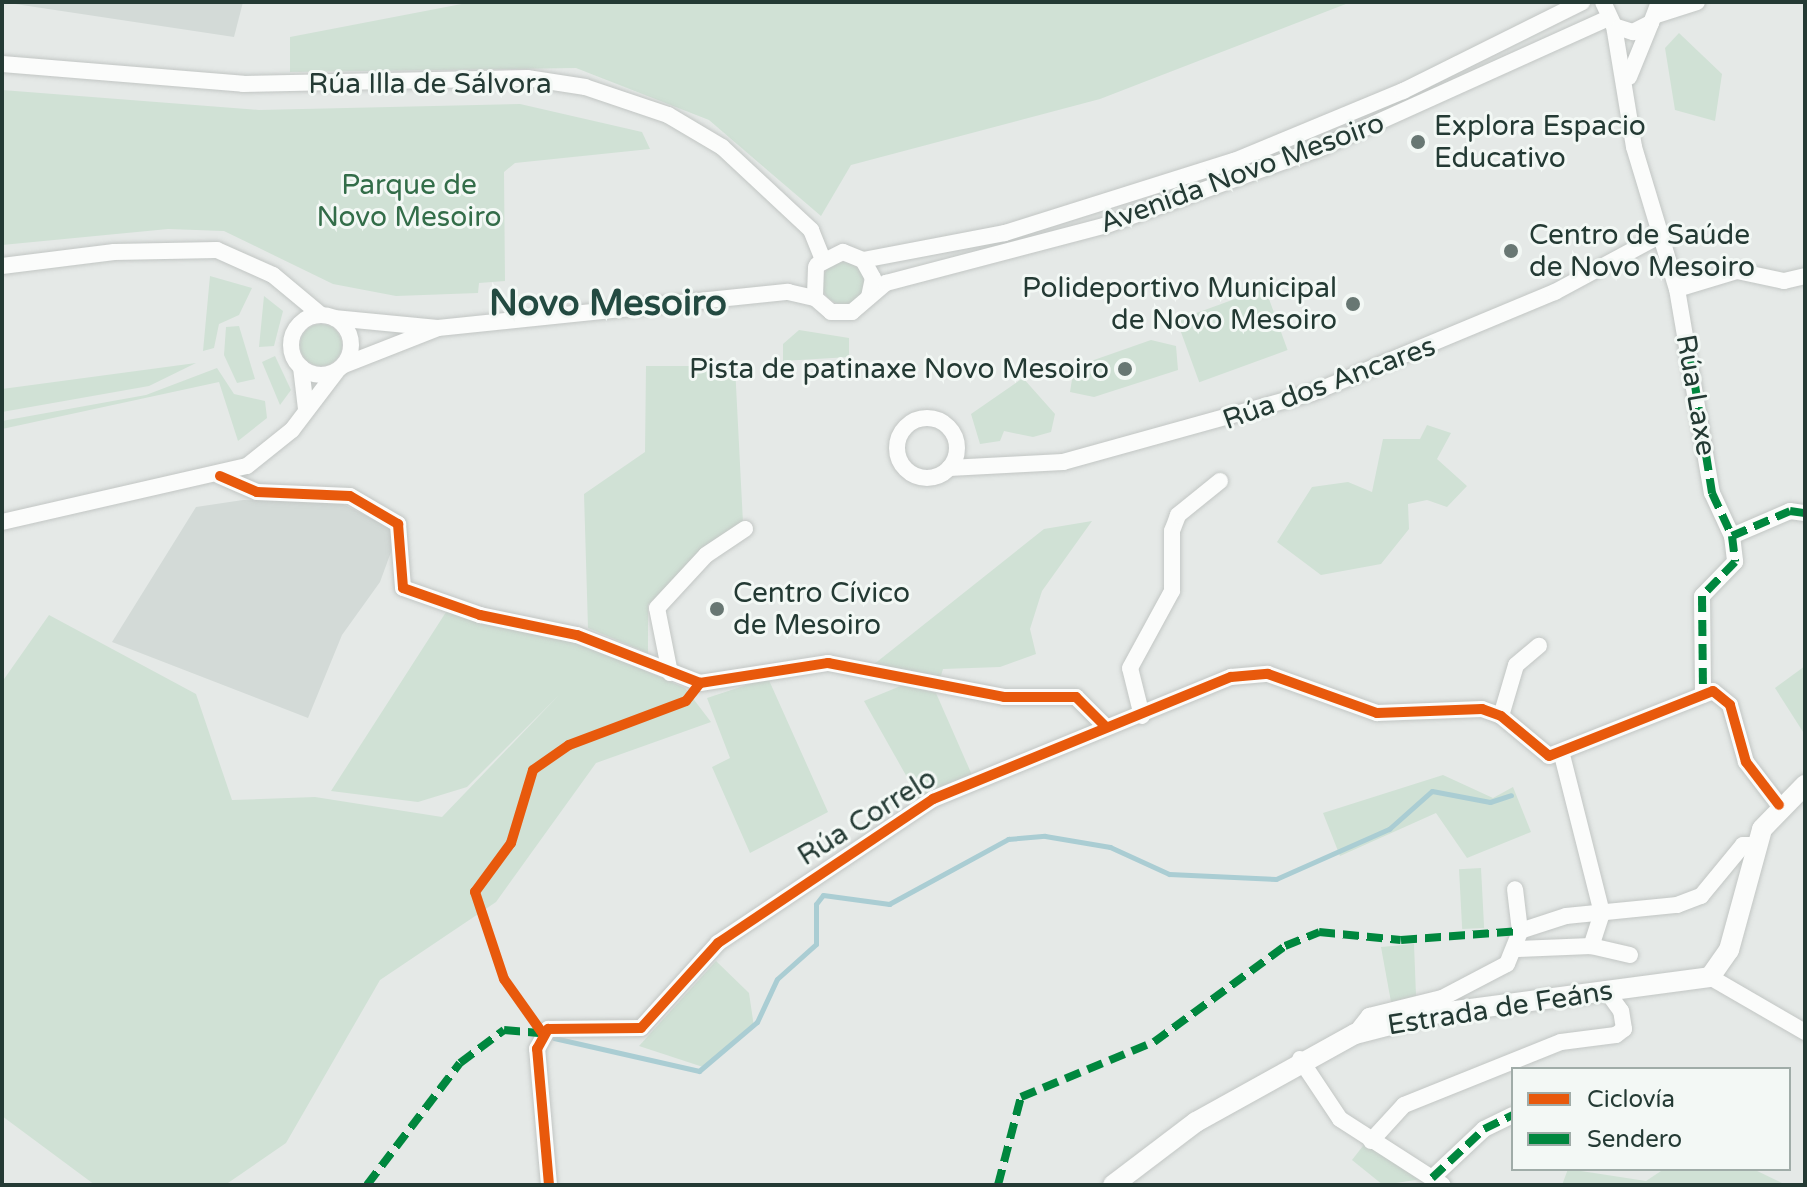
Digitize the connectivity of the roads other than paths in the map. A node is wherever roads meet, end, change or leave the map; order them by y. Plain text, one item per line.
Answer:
1 (1582, 2) edge
2 (1603, 2) edge
3 (1697, 2) edge
4 (1656, 14) edge
5 (1611, 22) junction
6 (2, 64) edge
7 (1628, 83) junction
8 (811, 230) junction
9 (1659, 236) junction
10 (858, 257) junction
11 (819, 263) junction
12 (2, 266) edge
13 (1805, 276) edge
14 (1677, 289) junction
15 (788, 292) junction
16 (294, 293) junction
17 (815, 298) junction
18 (869, 299) junction
19 (327, 317) junction
20 (297, 327) junction
21 (438, 328) junction
22 (301, 367) junction
23 (340, 368) junction
24 (306, 409) junction
25 (958, 449) junction
26 (979, 467) junction
27 (949, 468) junction
28 (220, 476) junction
29 (1220, 481) dead end
30 (1805, 513) edge
31 (2, 522) edge
32 (745, 529) dead end
33 (1732, 536) junction
34 (1539, 646) dead end
35 (670, 673) junction
36 (1703, 695) junction
37 (1142, 716) junction
38 (1501, 716) junction
39 (1105, 726) junction
40 (1562, 755) junction
41 (1805, 785) edge
42 (1779, 805) junction
43 (1754, 845) junction
44 (1515, 889) dead end
45 (1602, 913) junction
46 (1520, 931) junction
47 (1591, 946) junction
48 (1518, 949) junction
49 (1630, 955) dead end
50 (1710, 977) junction
51 (1605, 989) junction
52 (1805, 1032) edge
53 (1355, 1034) junction
54 (1300, 1059) junction
55 (1511, 1116) edge
56 (1371, 1141) junction
57 (1438, 1182) edge
58 (549, 1185) edge
59 (1113, 1185) edge

1 - 10 street, Avenida Novo Mesoiro
2 - 5 street, Rúa Laxe
3 - 4 street, Avenida Novo Mesoiro
4 - 5 street, Avenida Novo Mesoiro
4 - 7 street, Rúa Laxe
5 - 7 street, Rúa Laxe
5 - 18 street, Avenida Novo Mesoiro
6 - 8 street, Rúa Illa de Sálvora
7 - 9 street, Rúa Laxe
8 - 10 street, Rúa Illa de Sálvora
8 - 11 street, Rúa Illa de Sálvora
9 - 14 street, Rúa Laxe
9 - 26 street, Rúa dos Ancares
10 - 11 street
10 - 18 street
11 - 15 street
11 - 17 street
12 - 16 street
13 - 14 street
14 - 33 street, Rúa Laxe
15 - 17 street
15 - 21 street
16 - 19 street
16 - 20 street
17 - 18 street
19 - 20 street
19 - 21 street
19 - 23 street
20 - 22 street
21 - 23 street
22 - 23 street
22 - 24 street
23 - 24 street
24 - 28 street
25 - 26 street, Rúa dos Ancares
25 - 27 street
25 - 27 street, Rúa dos Ancares
26 - 27 street, Rúa dos Ancares
28 - 31 street
28 - 35 street
29 - 37 street
30 - 33 street
32 - 35 street
33 - 36 street
34 - 38 street
35 - 39 street
36 - 40 street
36 - 42 street
37 - 38 street, Rúa Correlo
37 - 39 street, Rúa Correlo
38 - 40 street, Rúa Correlo
39 - 58 street, Rúa Correlo
40 - 45 street
41 - 42 street
42 - 43 street
43 - 45 street
43 - 50 street
44 - 46 street
45 - 46 street
45 - 47 street
46 - 48 street
47 - 48 street
47 - 49 street
48 - 53 street
50 - 51 street, Estrada de Feáns
50 - 52 street
51 - 53 street, Estrada de Feáns
51 - 56 street
53 - 54 street, Estrada de Feáns
54 - 56 street
54 - 59 street, Estrada de Feáns
55 - 57 street
56 - 57 street

